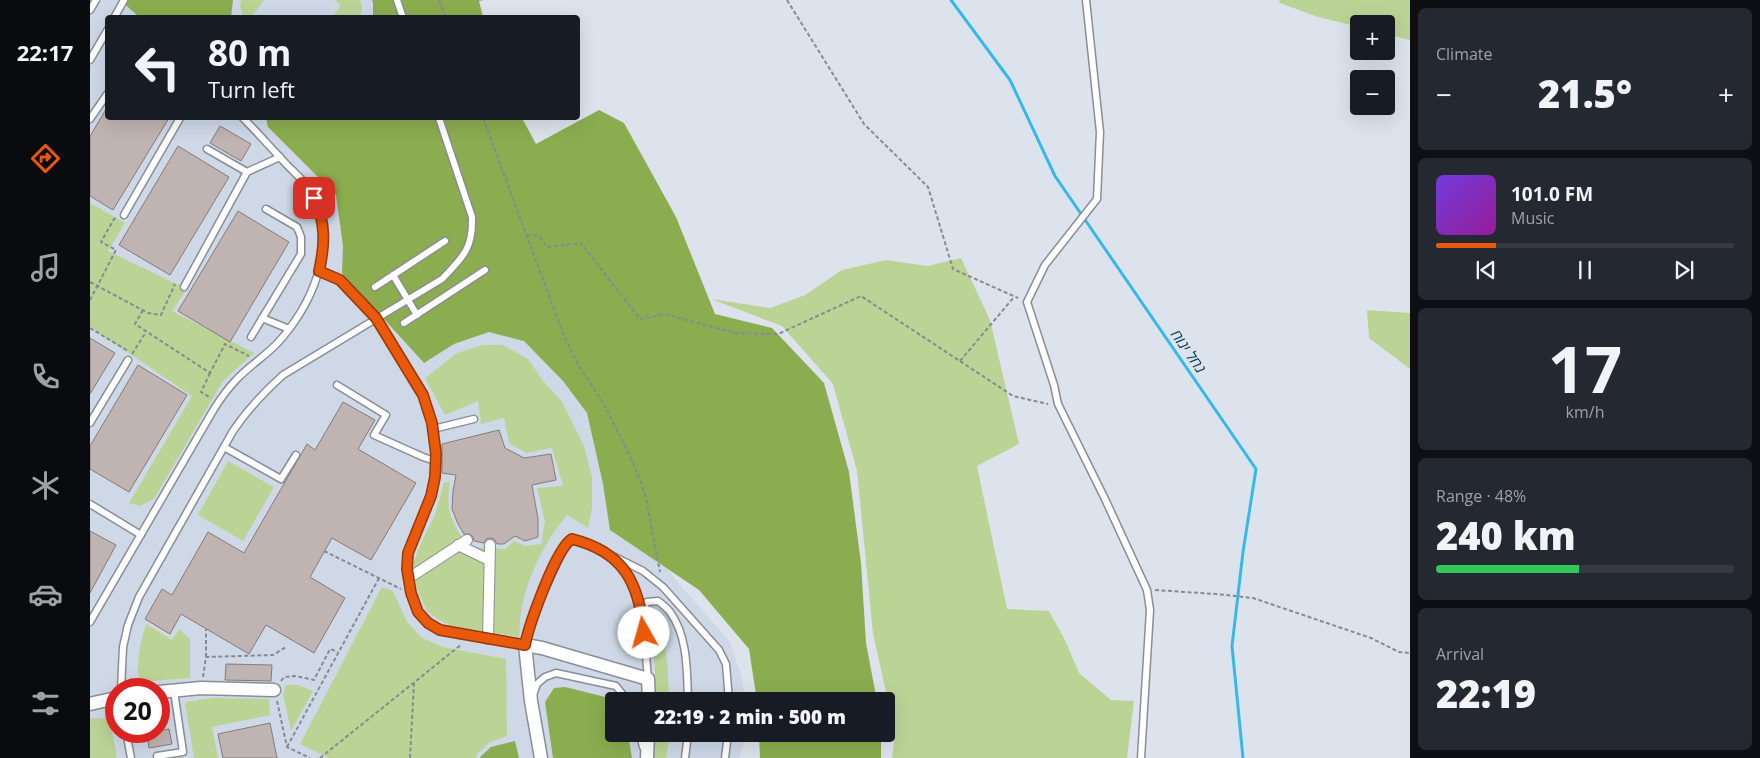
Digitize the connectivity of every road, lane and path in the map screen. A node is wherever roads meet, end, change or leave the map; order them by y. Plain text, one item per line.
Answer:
1 (96, 0) edge
2 (124, 0) edge
3 (397, 0) edge
4 (439, 0) edge
5 (787, 0) edge
6 (1086, 0) edge
7 (90, 10) edge
8 (116, 15) edge
9 (402, 15) edge
10 (445, 15) edge
11 (105, 34) edge
12 (90, 60) edge
13 (105, 96) edge
14 (90, 119) edge
15 (179, 120) edge
16 (245, 120) edge
17 (440, 120) edge
18 (484, 120) edge
19 (207, 149) dead end
20 (280, 157) junction
21 (247, 172) junction
22 (266, 209) dead end
23 (124, 215) joint
24 (527, 235) junction
25 (444, 241) dead end
26 (485, 270) dead end
27 (319, 271) junction
28 (393, 275) junction
29 (90, 282) edge
30 (98, 286) junction
31 (184, 287) joint
32 (375, 287) dead end
33 (1014, 297) junction
34 (408, 299) junction
35 (90, 300) edge
36 (1027, 302) junction
37 (143, 310) junction
38 (417, 315) junction
39 (262, 318) junction
40 (376, 318) junction
41 (404, 323) dead end
42 (90, 328) edge
43 (289, 329) junction
44 (146, 332) junction
45 (251, 337) dead end
46 (132, 354) junction
47 (128, 360) joint
48 (259, 361) junction
49 (960, 361) junction
50 (210, 372) junction
51 (338, 384) dead end
52 (218, 402) junction
53 (1058, 404) junction
54 (474, 419) dead end
55 (90, 423) edge
56 (433, 429) junction
57 (224, 447) junction
58 (296, 455) dead end
59 (435, 461) junction
60 (90, 504) edge
61 (141, 535) junction
62 (490, 544) dead end
63 (324, 551) dead end
64 (609, 554) junction
65 (489, 560) junction
66 (379, 578) junction
67 (408, 578) junction
68 (663, 587) junction
69 (1147, 590) junction
70 (411, 593) junction
71 (642, 614) junction
72 (90, 622) edge
73 (206, 629) dead end
74 (472, 636) junction
75 (488, 639) junction
76 (525, 645) junction
77 (286, 647) dead end
78 (338, 652) junction
79 (1410, 653) edge
80 (206, 657) junction
81 (122, 678) edge
82 (648, 679) junction
83 (414, 683) junction
84 (201, 688) junction
85 (274, 690) junction
86 (170, 691) edge
87 (174, 691) junction
88 (621, 692) edge
89 (649, 692) edge
90 (687, 692) edge
91 (728, 692) edge
92 (105, 701) edge
93 (531, 701) junction
94 (90, 704) edge
95 (642, 742) edge
96 (647, 742) edge
97 (687, 742) edge
98 (727, 742) edge
99 (128, 743) edge
100 (287, 746) junction
101 (157, 756) dead end
102 (131, 758) edge
103 (310, 758) edge
104 (320, 758) edge
105 (410, 758) edge
106 (533, 758) edge
107 (541, 758) edge
108 (645, 758) edge
109 (685, 758) edge
110 (725, 758) edge
111 (1141, 758) edge

1 - 7 lane
2 - 8 lane
3 - 9 lane
4 - 10 path
5 - 33 path
6 - 36 lane
11 - 12 lane
13 - 14 lane
15 - 23 lane
16 - 20 lane
17 - 34 lane
18 - 24 path
19 - 21 lane
20 - 21 lane
20 - 27 lane
21 - 31 lane
22 - 39 lane
23 - 30 path
24 - 49 path
24 - 68 path
25 - 28 lane
26 - 38 lane
27 - 40 lane
27 - 43 lane
28 - 32 lane
28 - 34 lane
29 - 30 path
30 - 35 path
30 - 37 path
31 - 37 path
33 - 36 path
33 - 49 path
34 - 38 lane
34 - 40 lane
36 - 53 lane
37 - 44 path
38 - 41 lane
39 - 43 lane
39 - 45 lane
40 - 56 lane
40 - 57 lane
42 - 46 path
43 - 48 lane
44 - 46 path
44 - 50 path
46 - 47 path
47 - 55 lane
48 - 50 path
48 - 52 lane
49 - 53 path
50 - 52 path
51 - 59 lane
52 - 61 lane
53 - 69 lane
54 - 56 lane
56 - 59 lane
57 - 58 lane
57 - 81 lane
59 - 67 lane
60 - 61 lane
61 - 72 lane
62 - 65 street
63 - 66 path
64 - 68 lane
64 - 71 lane
64 - 76 lane
65 - 67 street
65 - 75 street
66 - 70 path
66 - 78 path
67 - 70 lane
68 - 91 lane
69 - 79 path
69 - 111 lane
70 - 74 lane
71 - 82 lane
71 - 90 lane
73 - 80 path
74 - 75 lane
74 - 83 path
75 - 76 lane
76 - 82 street
76 - 93 street
76 - 106 street
77 - 80 path
78 - 85 path
78 - 100 path
80 - 84 path
82 - 89 street
83 - 104 path
83 - 105 path
84 - 85 street
84 - 87 street
85 - 100 path
86 - 87 street
87 - 101 lane
88 - 93 lane
92 - 94 street
93 - 107 street
95 - 108 lane
96 - 108 street
97 - 109 lane
98 - 110 lane
99 - 102 lane
100 - 103 path

